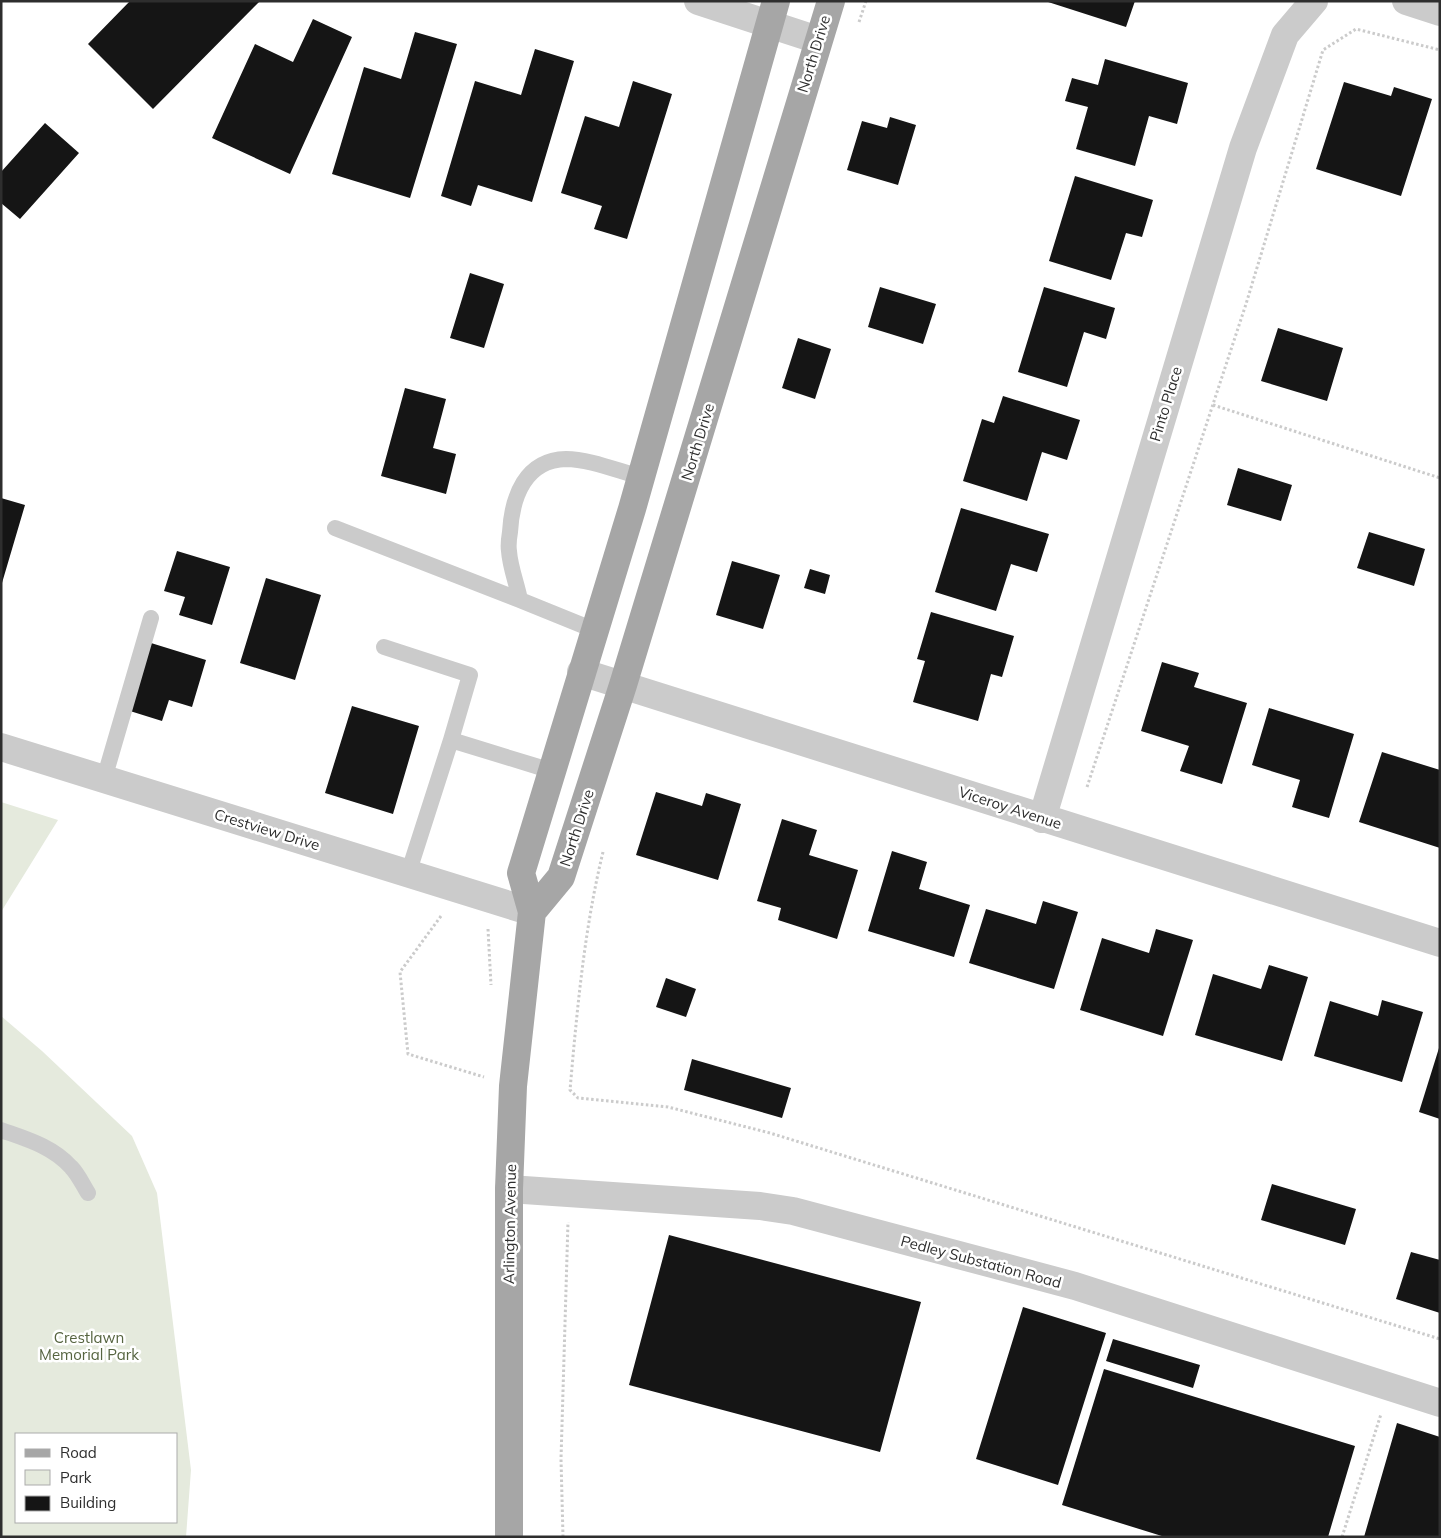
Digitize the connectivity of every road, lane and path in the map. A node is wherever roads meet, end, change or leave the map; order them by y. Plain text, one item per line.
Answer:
1 (698, 1) edge
2 (830, 1) edge
3 (866, 1) edge
4 (1314, 1) edge
5 (1406, 1) edge
6 (1440, 12) edge
7 (773, 13) edge
8 (857, 30) dead end
9 (818, 40) junction
10 (1440, 50) edge
11 (1213, 405) dead end
12 (641, 477) junction
13 (1440, 478) edge
14 (335, 528) dead end
15 (520, 600) junction
16 (151, 618) dead end
17 (594, 630) junction
18 (384, 647) dead end
19 (581, 672) junction
20 (623, 686) junction
21 (451, 740) junction
22 (1, 747) edge
23 (552, 771) junction
24 (104, 779) junction
25 (1087, 787) dead end
26 (1042, 818) junction
27 (605, 847) dead end
28 (408, 874) junction
29 (461, 890) junction
30 (532, 912) junction
31 (488, 926) dead end
32 (1440, 943) edge
33 (492, 993) dead end
34 (513, 1086) junction
35 (1, 1130) edge
36 (509, 1189) junction
37 (88, 1193) dead end
38 (568, 1193) junction
39 (1440, 1339) edge
40 (1390, 1387) junction
41 (1440, 1404) edge
42 (509, 1537) edge
43 (563, 1537) edge
44 (1342, 1537) edge

1 - 7 street
2 - 9 main road, North Drive
3 - 8 path
4 - 26 street, Pinto Place
5 - 6 street
7 - 9 street
7 - 12 main road
9 - 20 main road, North Drive
10 - 25 path
11 - 13 path
12 - 15 lane
12 - 17 main road
14 - 15 lane
15 - 17 lane
16 - 24 lane
17 - 19 main road
18 - 21 lane
19 - 20 street, Viceroy Avenue
19 - 23 main road
20 - 26 street, Viceroy Avenue
20 - 30 main road, North Drive
21 - 23 lane
21 - 28 lane
22 - 24 street, Crestview Drive
23 - 30 main road
24 - 28 street, Crestview Drive
26 - 32 street, Viceroy Avenue
27 - 39 path
28 - 29 street, Crestview Drive
29 - 30 street, Crestview Drive
29 - 34 path
30 - 34 main road, Arlington Avenue
31 - 33 path
34 - 36 main road, Arlington Avenue
35 - 37 lane
36 - 38 street, Pedley Substation Road
36 - 42 main road, Arlington Avenue
38 - 40 street, Pedley Substation Road
38 - 43 path
40 - 41 street, Pedley Substation Road
40 - 44 path

